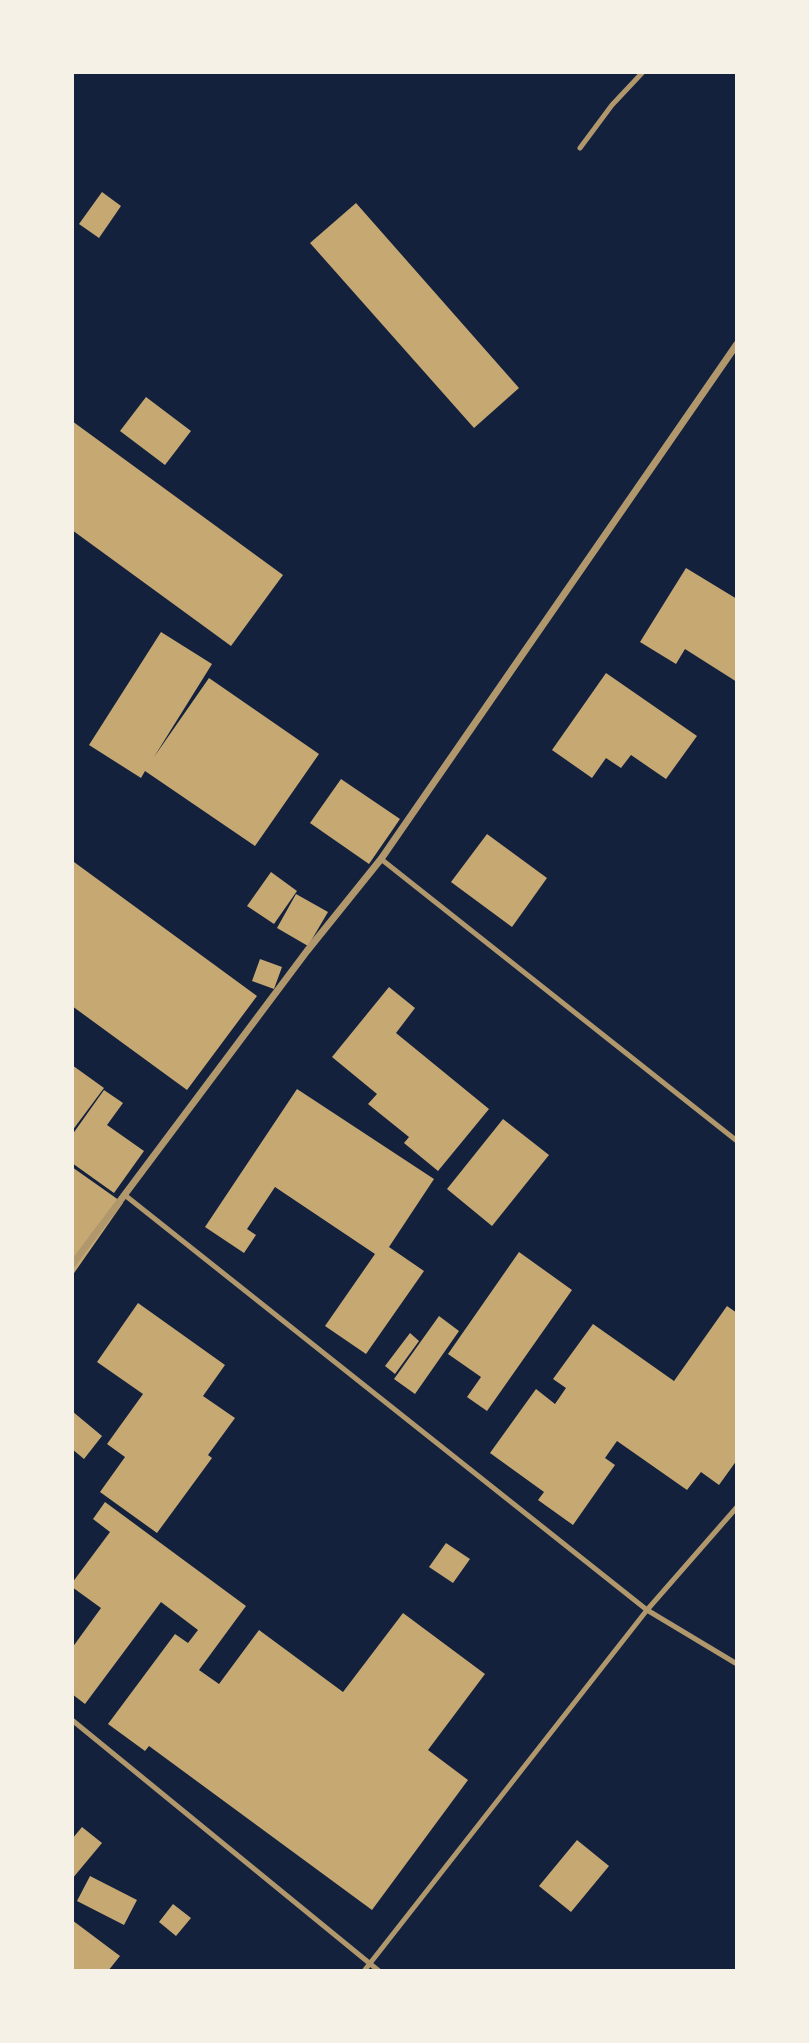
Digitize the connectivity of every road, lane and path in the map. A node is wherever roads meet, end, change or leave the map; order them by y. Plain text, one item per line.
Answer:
1 (643, 72) edge
2 (580, 148) dead end
3 (737, 344) edge
4 (381, 859) junction
5 (737, 1141) edge
6 (126, 1196) junction
7 (72, 1265) edge
8 (737, 1507) edge
9 (647, 1610) junction
10 (737, 1664) edge
11 (72, 1720) edge
12 (370, 1964) junction
13 (364, 1971) edge
14 (379, 1971) edge

1 - 2 lane
3 - 4 street
4 - 5 lane
4 - 6 street
6 - 7 street
6 - 9 lane
8 - 9 lane
9 - 10 lane
9 - 12 lane
11 - 12 lane
12 - 13 lane
12 - 14 lane

